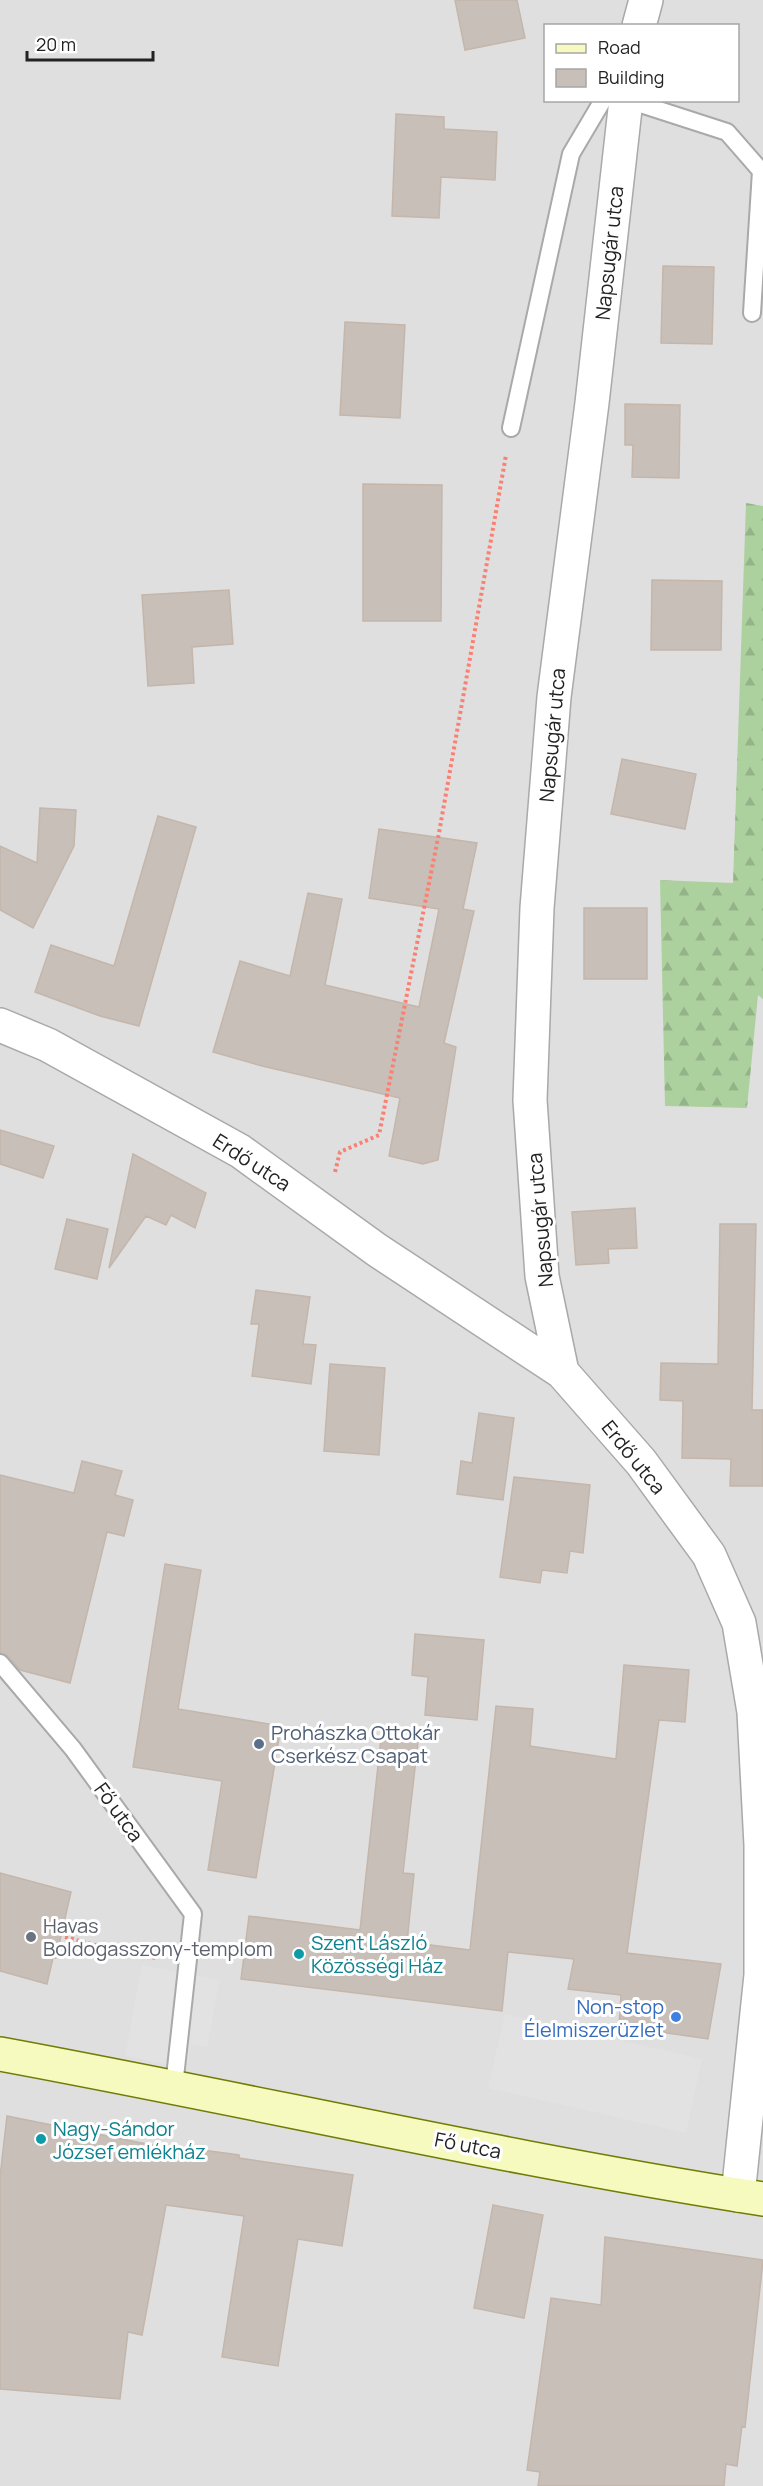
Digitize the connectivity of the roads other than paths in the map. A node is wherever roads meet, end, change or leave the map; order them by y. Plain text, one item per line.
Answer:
1 (645, 0) edge
2 (639, 24) edge
3 (602, 102) edge
4 (627, 102) edge
5 (633, 102) edge
6 (752, 313) dead end
7 (511, 428) road end
8 (1, 1028) edge
9 (562, 1372) junction
10 (0, 1663) edge
11 (0, 2054) edge
12 (174, 2086) junction
13 (755, 2094) edge
14 (750, 2197) edge

1 - 2 street
3 - 7 lane
4 - 9 street, Napsugár utca
5 - 6 lane
8 - 9 street, Erdő utca
9 - 13 street, Erdő utca
10 - 12 lane, Fő utca
11 - 12 main road, Fő utca
12 - 14 main road, Fő utca
13 - 14 street, Erdő utca

